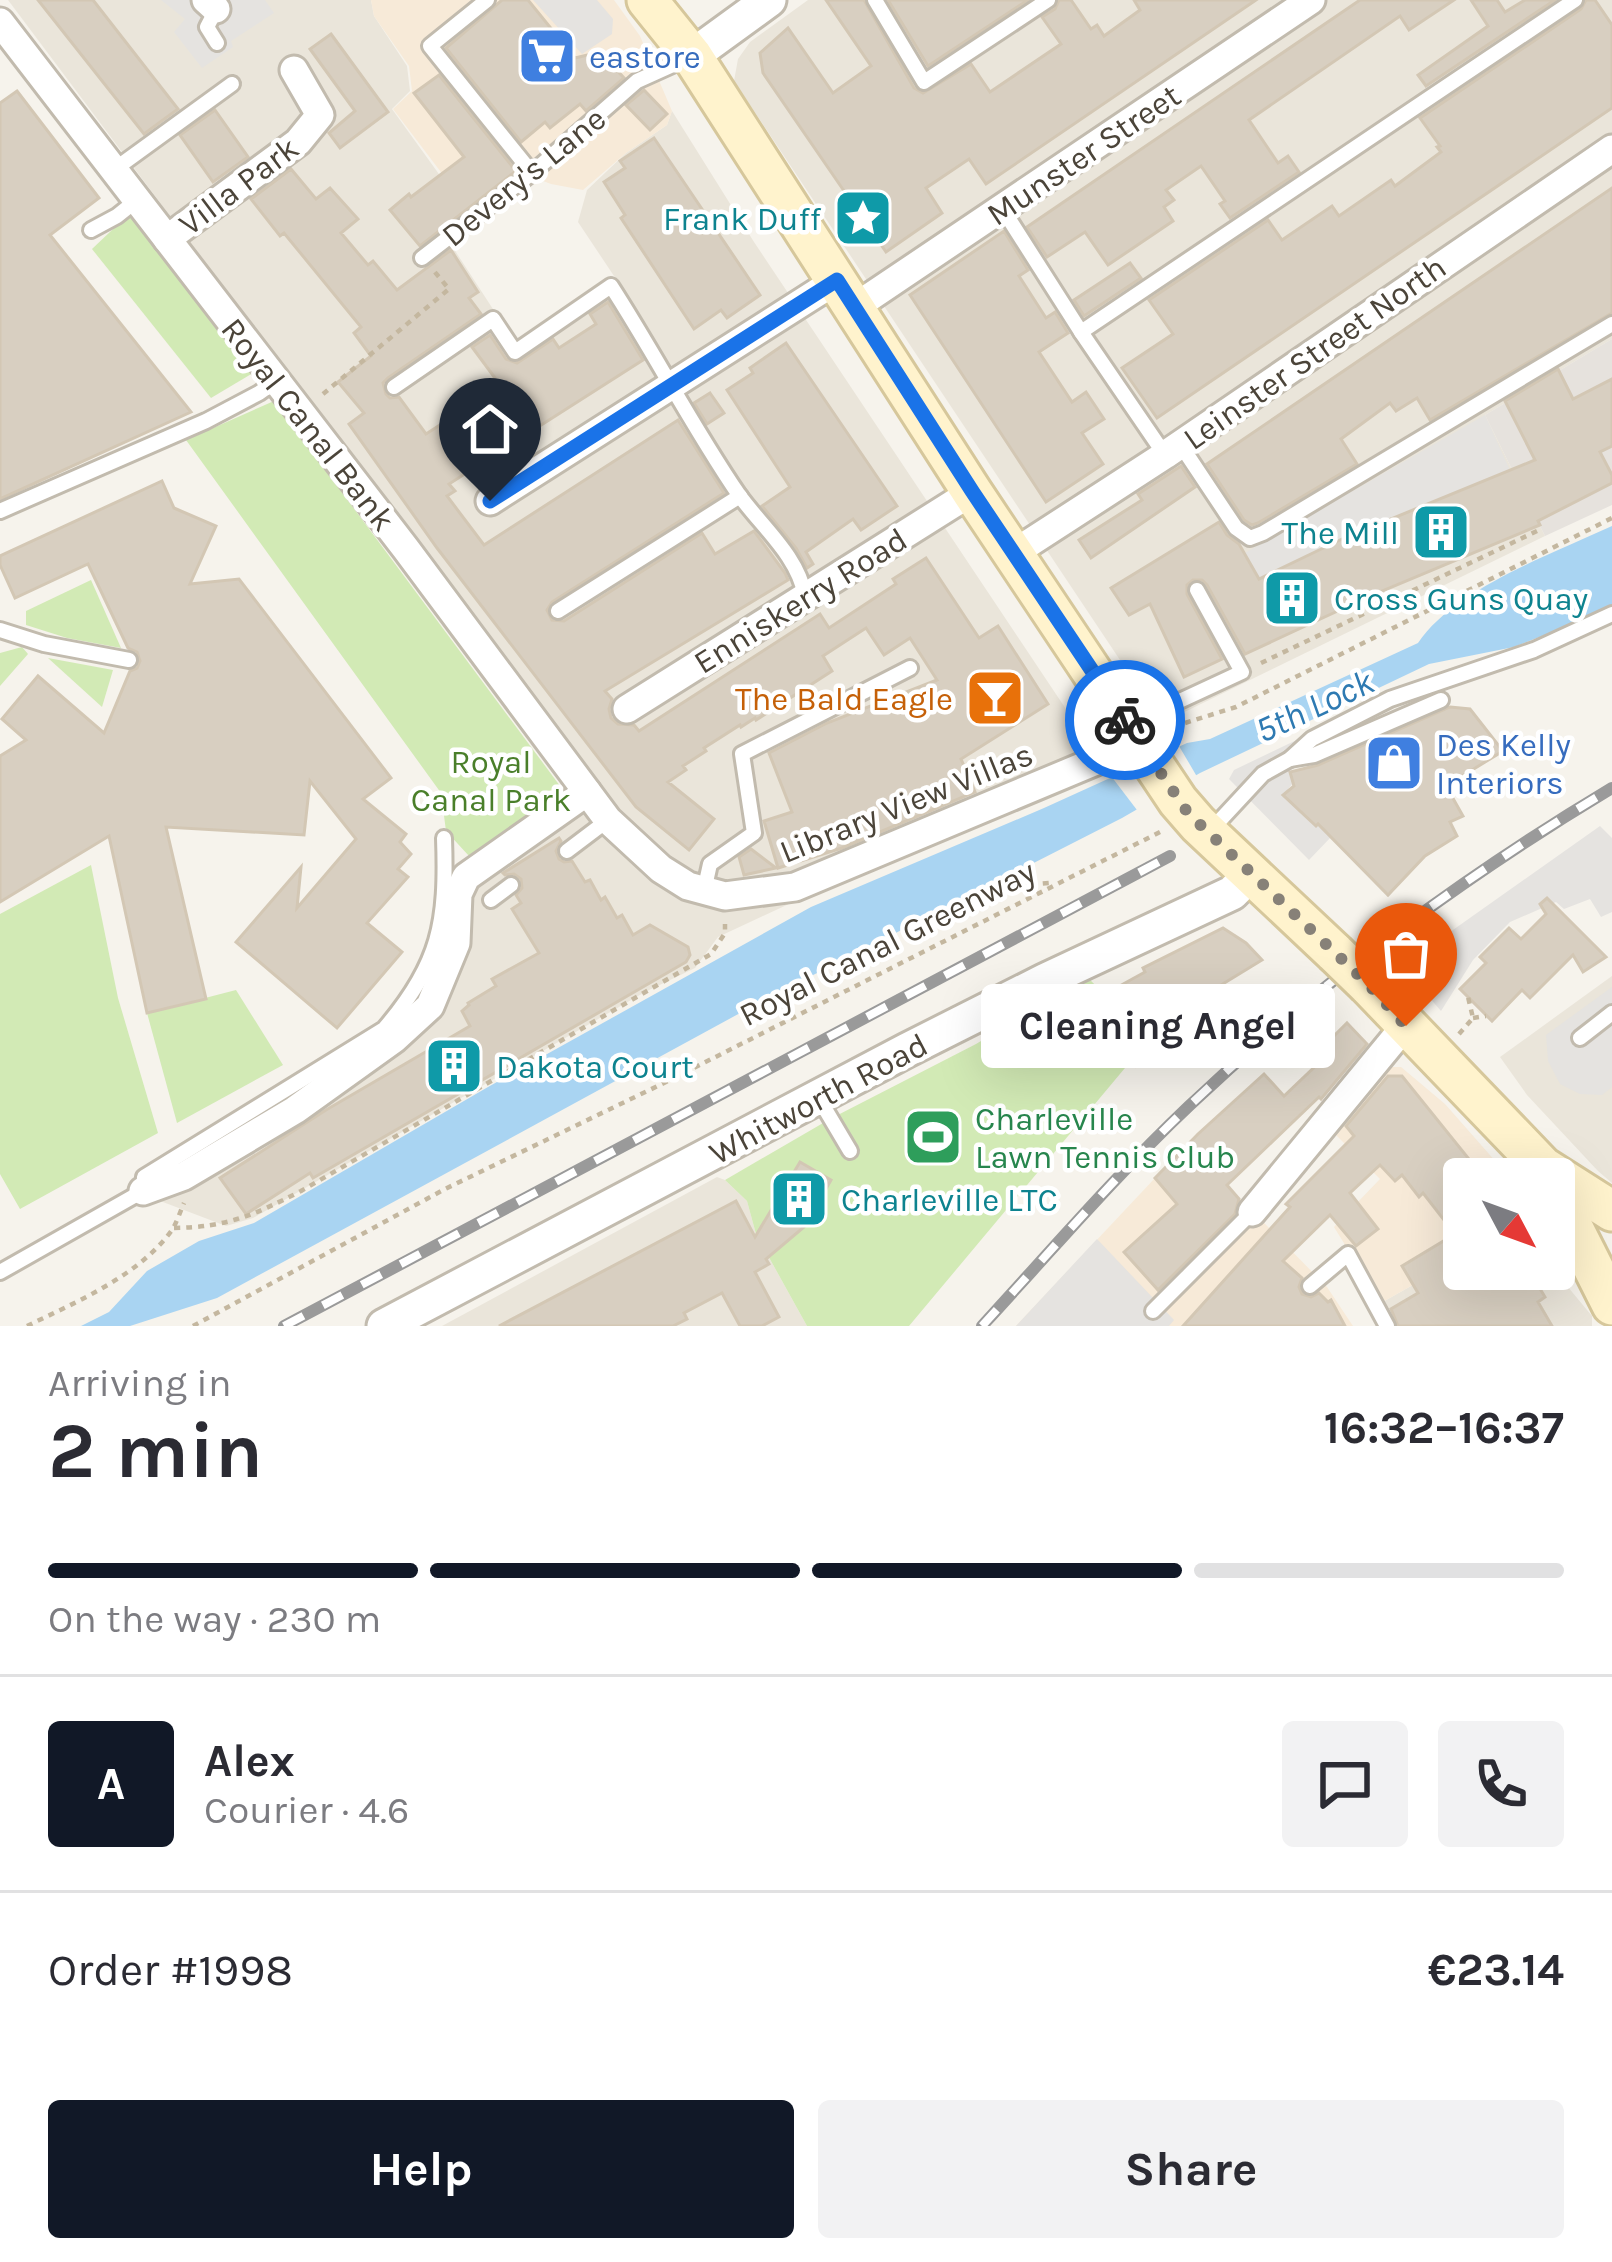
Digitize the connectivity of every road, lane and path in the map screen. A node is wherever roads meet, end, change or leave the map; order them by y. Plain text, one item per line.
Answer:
1 (487, 0) edge
2 (647, 0) edge
3 (770, 0) edge
4 (875, 0) edge
5 (1048, 0) edge
6 (1311, 0) edge
7 (1575, 0) edge
8 (216, 3) edge
9 (0, 22) edge
10 (217, 43) dead end
11 (692, 56) junction
12 (294, 70) dead end
13 (232, 84) dead end
14 (1612, 149) edge
15 (116, 169) junction
16 (532, 173) junction
17 (137, 200) junction
18 (1002, 208) junction
19 (91, 230) dead end
20 (167, 239) junction
21 (422, 258) joint
22 (846, 294) junction
23 (1612, 324) edge
24 (1082, 332) junction
25 (276, 381) junction
26 (670, 384) junction
27 (394, 388) dead end
28 (315, 400) dead end
29 (1172, 450) junction
30 (972, 491) junction
31 (740, 496) junction
32 (490, 501) dead end
33 (0, 511) edge
34 (1612, 518) edge
35 (1537, 531) dead end
36 (1014, 553) junction
37 (1197, 590) dead end
38 (805, 596) junction
39 (558, 611) dead end
40 (1612, 614) edge
41 (0, 630) edge
42 (1271, 658) dead end
43 (129, 660) dead end
44 (910, 668) dead end
45 (1442, 700) dead end
46 (627, 710) dead end
47 (1134, 734) junction
48 (1290, 759) junction
49 (587, 792) junction
50 (1168, 817) junction
51 (608, 820) junction
52 (1208, 833) junction
53 (445, 838) dead end
54 (567, 851) dead end
55 (1252, 873) junction
56 (1056, 883) junction
57 (511, 885) dead end
58 (714, 893) junction
59 (491, 900) dead end
60 (908, 928) dead end
61 (1468, 997) dead end
62 (1612, 1014) edge
63 (1486, 1016) dead end
64 (1474, 1018) junction
65 (1406, 1026) junction
66 (1459, 1034) dead end
67 (1580, 1038) dead end
68 (818, 1097) junction
69 (850, 1150) dead end
70 (1529, 1158) edge
71 (143, 1191) junction
72 (1575, 1192) edge
73 (1612, 1211) edge
74 (1252, 1212) joint
75 (1575, 1232) edge
76 (0, 1272) edge
77 (1310, 1286) dead end
78 (1612, 1305) edge
79 (1153, 1311) dead end
80 (396, 1324) edge
81 (27, 1326) edge
82 (193, 1326) edge
83 (1387, 1326) edge

1 - 16 lane
2 - 11 main road
3 - 11 street
4 - 5 lane
6 - 18 street, Munster Street
7 - 24 lane
8 - 10 lane
9 - 15 street, Royal Canal Bank
11 - 16 lane, Devery's Lane
11 - 22 main road
12 - 20 street, Villa Park
13 - 15 lane
14 - 29 street, Leinster Street North
15 - 17 street, Royal Canal Bank
16 - 21 lane, Devery's Lane
17 - 19 lane
17 - 20 street, Royal Canal Bank
18 - 22 street, Munster Street
18 - 24 lane
20 - 25 street, Royal Canal Bank
21 - 28 path, Devery's Lane
22 - 26 street, Munster Street
22 - 30 main road
23 - 29 lane
24 - 29 lane
25 - 33 lane
25 - 49 street, Royal Canal Bank
26 - 27 lane
26 - 31 lane
26 - 32 street, Munster Street
29 - 36 street, Leinster Street North
30 - 36 main road
30 - 38 street, Enniskerry Road
31 - 38 lane
31 - 39 lane
34 - 47 path
35 - 42 path
36 - 47 main road
37 - 47 lane
38 - 46 street, Enniskerry Road
40 - 48 lane
41 - 43 lane
44 - 58 lane
45 - 48 lane
47 - 50 main road
47 - 58 street
48 - 52 lane
49 - 51 street, Royal Canal Bank
49 - 71 street
50 - 52 main road
50 - 56 path, Royal Canal Greenway
51 - 54 lane
51 - 58 street, Royal Canal Bank
52 - 55 main road
53 - 71 lane
55 - 65 main road, bridge
55 - 68 street, Whitworth Road
56 - 60 path
56 - 82 path, Royal Canal Greenway
57 - 59 lane
58 - 81 path
61 - 64 path
62 - 67 lane
63 - 64 path
64 - 66 path
65 - 70 main road
65 - 74 street
68 - 69 lane
68 - 80 street, Whitworth Road
71 - 76 lane
72 - 73 main road
74 - 79 lane
75 - 78 main road
77 - 83 lane

